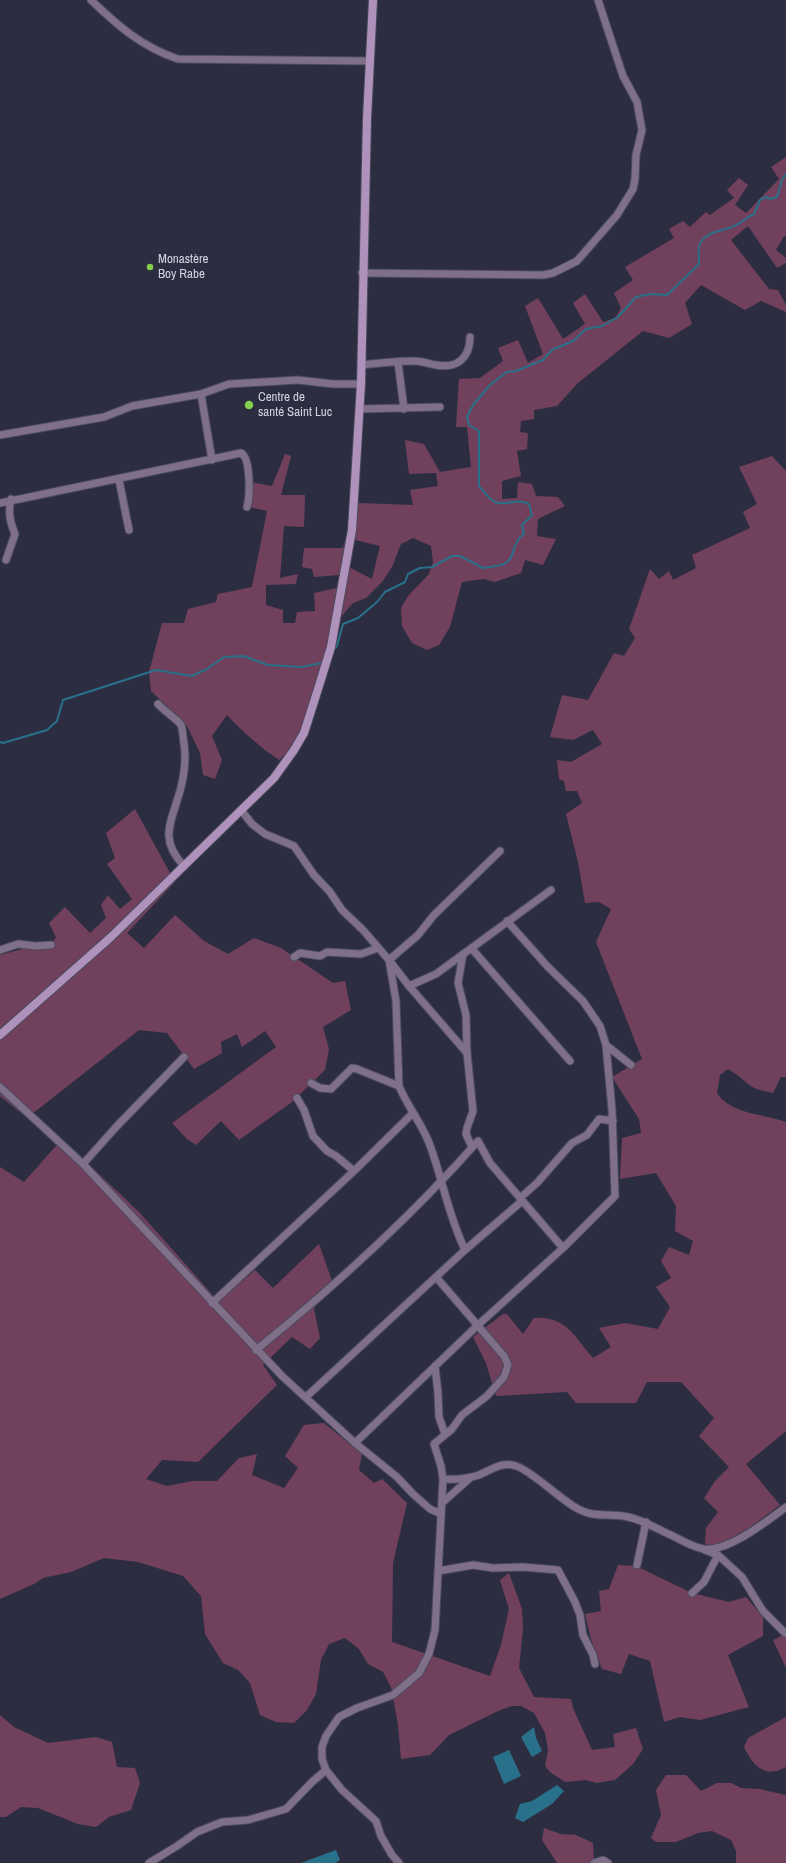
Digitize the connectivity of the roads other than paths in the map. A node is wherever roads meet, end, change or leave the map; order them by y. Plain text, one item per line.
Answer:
1 (91, 0) edge
2 (373, 0) edge
3 (598, 0) edge
4 (370, 61) junction
5 (362, 273) junction
6 (470, 337) dead end
7 (398, 362) junction
8 (362, 365) junction
9 (362, 384) junction
10 (201, 394) junction
11 (440, 407) dead end
12 (360, 409) junction
13 (404, 409) junction
14 (0, 435) edge
15 (212, 460) junction
16 (119, 480) junction
17 (11, 499) junction
18 (0, 503) edge
19 (247, 507) dead end
20 (129, 530) dead end
21 (6, 560) dead end
22 (158, 704) dead end
23 (241, 810) junction
24 (500, 851) dead end
25 (184, 866) junction
26 (551, 890) dead end
27 (507, 921) junction
28 (51, 945) dead end
29 (378, 948) junction
30 (472, 949) junction
31 (0, 950) edge
32 (463, 954) junction
33 (294, 957) dead end
34 (390, 960) junction
35 (409, 986) junction
36 (0, 1035) edge
37 (606, 1045) junction
38 (467, 1053) junction
39 (184, 1057) dead end
40 (570, 1061) dead end
41 (631, 1065) dead end
42 (311, 1083) dead end
43 (399, 1086) junction
44 (0, 1087) edge
45 (296, 1098) dead end
46 (412, 1114) junction
47 (613, 1121) junction
48 (472, 1147) junction
49 (83, 1164) junction
50 (354, 1172) junction
51 (440, 1183) junction
52 (521, 1200) junction
53 (563, 1248) junction
54 (465, 1250) junction
55 (436, 1277) junction
56 (212, 1303) junction
57 (478, 1325) junction
58 (256, 1350) junction
59 (435, 1366) junction
60 (306, 1397) junction
61 (445, 1434) junction
62 (355, 1443) junction
63 (470, 1477) junction
64 (443, 1479) junction
65 (442, 1503) junction
66 (786, 1507) edge
67 (441, 1514) junction
68 (646, 1522) junction
69 (702, 1549) junction
70 (718, 1555) junction
71 (637, 1565) dead end
72 (438, 1571) junction
73 (692, 1593) dead end
74 (785, 1633) edge
75 (595, 1664) dead end
76 (326, 1770) junction
77 (149, 1863) edge
78 (399, 1863) edge
79 (594, 1863) edge
80 (608, 1863) edge

1 - 4 street
2 - 4 main road
3 - 5 street
4 - 5 main road
5 - 8 main road
6 - 7 street
7 - 8 street
7 - 13 street
8 - 9 main road
9 - 10 street
9 - 12 main road
10 - 14 street
10 - 15 street
11 - 13 street
12 - 13 street
12 - 23 main road
15 - 16 street
15 - 19 street
16 - 17 street
16 - 20 street
17 - 18 street
17 - 21 street
22 - 25 street
23 - 25 main road
23 - 29 street
24 - 34 street
25 - 36 main road
26 - 27 street
27 - 30 street
27 - 37 street
28 - 31 street
29 - 33 street
29 - 34 street
30 - 32 street
30 - 40 street
32 - 35 street
32 - 38 street
34 - 35 street
34 - 43 street
35 - 38 street
37 - 41 street
37 - 47 street
38 - 48 street
39 - 49 street
42 - 43 street
43 - 46 street
44 - 49 street
45 - 50 street
46 - 50 street
46 - 51 street
47 - 52 street
47 - 53 street
48 - 51 street
48 - 52 street
49 - 56 street
50 - 56 street
51 - 54 street
51 - 58 street
52 - 53 street
52 - 54 street
53 - 57 street
54 - 55 street
55 - 57 street
55 - 60 street
56 - 58 street
57 - 59 street
57 - 61 street
58 - 60 street
59 - 61 street
59 - 62 street
60 - 62 street
61 - 64 street
62 - 67 street
63 - 64 street
63 - 65 street
63 - 68 street
64 - 65 street
65 - 67 street
66 - 69 street
67 - 72 street
68 - 69 street
68 - 71 street
69 - 70 street
70 - 73 street
70 - 74 street
72 - 75 street
72 - 76 street
76 - 77 street
76 - 78 street
79 - 80 street

